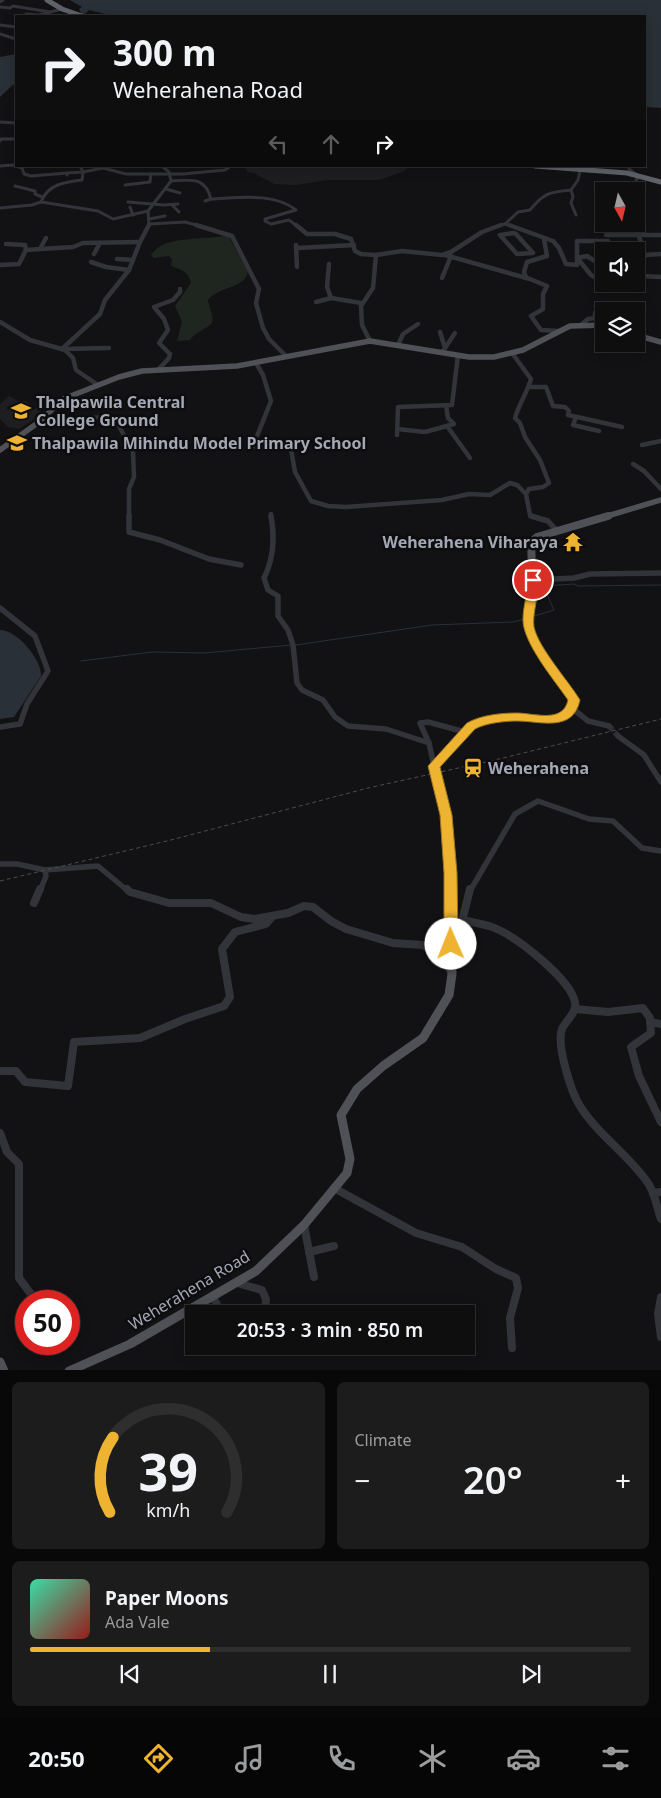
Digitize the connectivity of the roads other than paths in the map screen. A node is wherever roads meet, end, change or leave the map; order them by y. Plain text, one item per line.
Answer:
1 (46, 0) edge
2 (0, 7) edge
3 (62, 9) junction
4 (50, 12) junction
5 (26, 14) dead end
6 (43, 15) edge
7 (78, 15) edge
8 (0, 25) edge
9 (15, 27) edge
10 (0, 34) edge
11 (15, 40) edge
12 (15, 41) edge
13 (10, 44) dead end
14 (0, 122) edge
15 (15, 123) edge
16 (0, 139) edge
17 (15, 139) edge
18 (0, 166) edge
19 (15, 166) edge
20 (19, 167) edge
21 (81, 167) edge
22 (163, 167) edge
23 (230, 167) edge
24 (544, 167) edge
25 (629, 168) edge
26 (590, 169) edge
27 (580, 171) junction
28 (84, 172) junction
29 (169, 172) junction
30 (620, 172) junction
31 (151, 174) junction
32 (40, 175) junction
33 (639, 176) junction
34 (40, 180) dead end
35 (171, 181) junction
36 (637, 182) edge
37 (661, 182) edge
38 (125, 185) dead end
39 (15, 186) dead end
40 (166, 189) junction
41 (572, 190) junction
42 (180, 193) dead end
43 (42, 199) junction
44 (211, 199) junction
45 (205, 201) dead end
46 (178, 204) dead end
47 (151, 205) junction
48 (172, 205) junction
49 (0, 208) edge
50 (148, 211) junction
51 (179, 212) dead end
52 (133, 215) junction
53 (576, 215) dead end
54 (165, 216) dead end
55 (150, 221) junction
56 (505, 224) junction
57 (495, 228) junction
58 (606, 235) dead end
59 (500, 236) junction
60 (639, 236) junction
61 (661, 236) edge
62 (46, 238) dead end
63 (544, 238) junction
64 (608, 241) dead end
65 (140, 242) junction
66 (641, 242) edge
67 (100, 243) junction
68 (6, 244) dead end
69 (354, 245) junction
70 (40, 249) junction
71 (26, 250) junction
72 (94, 254) dead end
73 (661, 254) edge
74 (376, 255) junction
75 (442, 255) junction
76 (645, 255) edge
77 (451, 256) junction
78 (578, 258) junction
79 (117, 259) dead end
80 (133, 260) junction
81 (595, 261) edge
82 (91, 262) dead end
83 (329, 264) dead end
84 (0, 265) edge
85 (297, 267) dead end
86 (129, 270) junction
87 (645, 276) edge
88 (526, 277) junction
89 (595, 277) edge
90 (661, 277) edge
91 (442, 278) dead end
92 (180, 289) dead end
93 (331, 298) junction
94 (316, 302) dead end
95 (362, 302) junction
96 (595, 318) edge
97 (0, 322) edge
98 (418, 324) dead end
99 (582, 324) junction
100 (595, 325) edge
101 (558, 331) junction
102 (440, 332) dead end
103 (455, 332) dead end
104 (645, 338) edge
105 (370, 341) junction
106 (661, 342) edge
107 (398, 345) junction
108 (62, 348) junction
109 (110, 348) dead end
110 (444, 350) junction
111 (512, 353) junction
112 (458, 355) junction
113 (286, 356) junction
114 (256, 363) junction
115 (158, 370) junction
116 (98, 385) junction
117 (528, 387) junction
118 (446, 405) junction
119 (45, 417) junction
120 (576, 417) junction
121 (447, 426) junction
122 (622, 427) dead end
123 (397, 429) junction
124 (599, 431) dead end
125 (397, 436) dead end
126 (661, 441) edge
127 (642, 445) dead end
128 (0, 450) edge
129 (470, 458) dead end
130 (633, 464) dead end
131 (661, 489) edge
132 (526, 494) junction
133 (661, 500) edge
134 (271, 514) dead end
135 (557, 531) junction
136 (241, 565) dead end
137 (661, 573) edge
138 (533, 580) junction
139 (0, 608) edge
140 (572, 708) junction
141 (609, 726) tunnel mouth
142 (0, 727) edge
143 (465, 732) junction
144 (618, 736) tunnel mouth
145 (429, 743) junction
146 (434, 766) junction
147 (661, 782) edge
148 (661, 851) edge
149 (0, 864) edge
150 (45, 870) junction
151 (34, 903) dead end
152 (272, 916) junction
153 (462, 920) junction
154 (451, 962) junction
155 (452, 974) junction
156 (574, 1009) junction
157 (650, 1022) junction
158 (661, 1024) edge
159 (0, 1071) edge
160 (661, 1122) edge
161 (0, 1133) edge
162 (334, 1188) junction
163 (657, 1192) edge
164 (661, 1219) edge
165 (304, 1225) junction
166 (334, 1246) dead end
167 (309, 1252) junction
168 (314, 1276) dead end
169 (237, 1283) junction
170 (28, 1290) edge
171 (213, 1297) junction
172 (661, 1297) edge
173 (217, 1305) edge
174 (266, 1305) edge
175 (661, 1337) edge
176 (512, 1348) dead end
177 (0, 1362) edge
178 (4, 1370) edge
179 (69, 1370) edge

1 - 3 highway
2 - 4 street
3 - 4 street
3 - 7 highway
4 - 6 street
5 - 6 street
8 - 9 street
10 - 11 street
12 - 13 street
14 - 15 street
16 - 17 street
18 - 19 street
20 - 32 street
21 - 28 street
22 - 29 street
23 - 29 street
24 - 27 highway
25 - 30 street
25 - 33 street
26 - 27 highway
26 - 30 highway
27 - 41 street
28 - 31 street
28 - 32 street
28 - 43 street
29 - 31 street
29 - 35 street
30 - 33 highway
31 - 38 street
32 - 34 street
33 - 36 street
33 - 37 highway
35 - 40 street
35 - 44 street
39 - 43 street
40 - 42 street
40 - 47 street
41 - 53 street
41 - 56 street
43 - 49 street
43 - 52 street
44 - 45 street
44 - 69 street
46 - 48 street
47 - 48 street
47 - 50 street
47 - 52 street
48 - 51 street
50 - 52 street
50 - 55 street
54 - 55 street
55 - 65 street
55 - 113 street
56 - 57 street
56 - 63 street
57 - 59 street
57 - 75 street
58 - 60 street
59 - 59 street
60 - 61 street
60 - 66 street
62 - 70 street
63 - 78 street
63 - 88 street
64 - 78 street
65 - 67 street
65 - 80 street
67 - 70 street
67 - 72 street
68 - 71 street
69 - 74 street
69 - 85 street
70 - 71 street
71 - 84 street
73 - 76 street
74 - 75 street
74 - 95 street
75 - 77 street
77 - 88 street
77 - 91 street
78 - 81 street
78 - 89 street
79 - 80 street
80 - 86 street
82 - 86 street
83 - 93 street
86 - 108 street
87 - 90 street
88 - 101 street
92 - 115 street
93 - 94 street
93 - 95 street
95 - 105 street
96 - 99 street
97 - 108 street
98 - 107 street
99 - 100 main road
99 - 101 main road
101 - 111 main road
102 - 110 street
103 - 110 street
104 - 106 main road
105 - 107 main road
105 - 113 main road
107 - 110 main road
108 - 109 street
108 - 116 street
110 - 112 main road
111 - 112 main road
111 - 117 street
112 - 118 street
113 - 114 main road
114 - 115 main road
114 - 132 street
115 - 116 main road
116 - 119 main road
117 - 120 street
117 - 132 street
118 - 121 street
118 - 123 street
119 - 128 main road
119 - 136 street
120 - 122 street
120 - 124 street
121 - 123 street
121 - 129 street
123 - 125 street
126 - 127 street
130 - 131 street
132 - 135 street
133 - 135 main road
134 - 145 street
135 - 138 main road
137 - 138 street
138 - 140 main road
139 - 142 street
140 - 141 street
140 - 143 main road
143 - 145 street
143 - 146 main road
144 - 147 street
145 - 146 street
146 - 154 main road, Weherahena Road
148 - 153 street
149 - 150 street
150 - 151 street
150 - 152 street
152 - 155 street
152 - 159 street
153 - 154 street
153 - 156 street
154 - 155 main road, Weherahena Road
155 - 162 main road, Weherahena Road
156 - 157 street
156 - 163 street
157 - 158 street
157 - 160 street
161 - 170 street
162 - 165 main road, Weherahena Road
162 - 176 street
163 - 164 street
165 - 167 street
165 - 169 main road, Weherahena Road
166 - 167 street
167 - 168 street
169 - 171 main road, Weherahena Road
169 - 174 street
171 - 173 street
171 - 179 main road, Weherahena Road
172 - 175 street
177 - 178 main road

